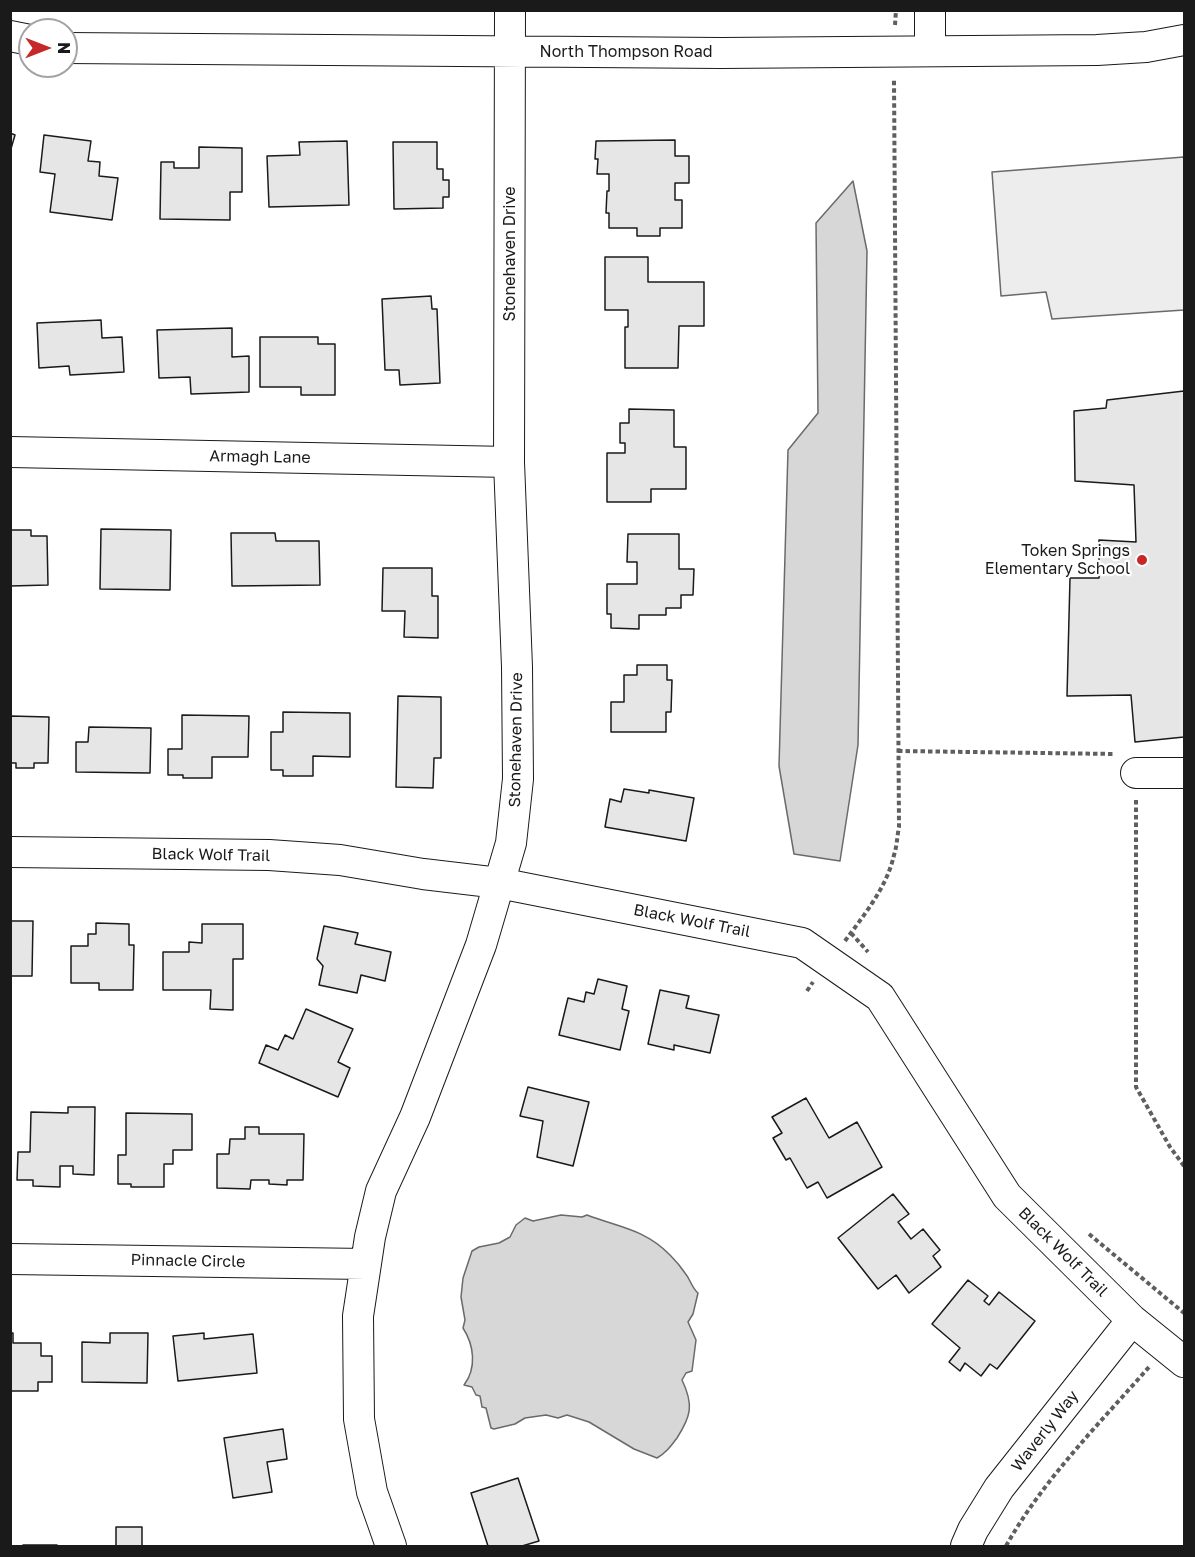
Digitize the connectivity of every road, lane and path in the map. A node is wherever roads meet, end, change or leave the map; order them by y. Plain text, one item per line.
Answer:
1 (510, 10) edge
2 (896, 10) edge
3 (930, 10) edge
4 (1185, 40) edge
5 (78, 48) edge
6 (930, 50) junction
7 (511, 51) junction
8 (894, 51) junction
9 (10, 452) edge
10 (509, 462) junction
11 (898, 751) junction
12 (1136, 773) junction
13 (1185, 773) edge
14 (10, 852) edge
15 (499, 883) junction
16 (851, 933) junction
17 (870, 954) dead end
18 (829, 962) junction
19 (807, 991) dead end
20 (1185, 1166) edge
21 (1088, 1233) dead end
22 (10, 1258) edge
23 (366, 1264) junction
24 (1185, 1313) edge
25 (1132, 1320) junction
26 (1175, 1355) edge
27 (391, 1546) edge
28 (966, 1546) edge
29 (1006, 1546) edge

1 - 7 street, Stonehaven Drive
2 - 8 path
3 - 6 street
4 - 6 street, North Thompson Road
5 - 7 street, North Thompson Road
6 - 8 street, North Thompson Road
7 - 8 street, North Thompson Road
7 - 10 street, Stonehaven Drive
8 - 11 path
9 - 10 street, Armagh Lane
10 - 15 street, Stonehaven Drive
11 - 12 path
11 - 16 path
12 - 13 street
12 - 20 path
14 - 15 street, Black Wolf Trail
15 - 18 street, Black Wolf Trail
15 - 23 street, Stonehaven Drive
16 - 17 path
16 - 18 path
18 - 19 path
18 - 25 street, Black Wolf Trail
21 - 24 path
22 - 23 street, Pinnacle Circle
23 - 27 street, Stonehaven Drive
25 - 26 street, Black Wolf Trail
25 - 28 street, Waverly Way
26 - 29 path

